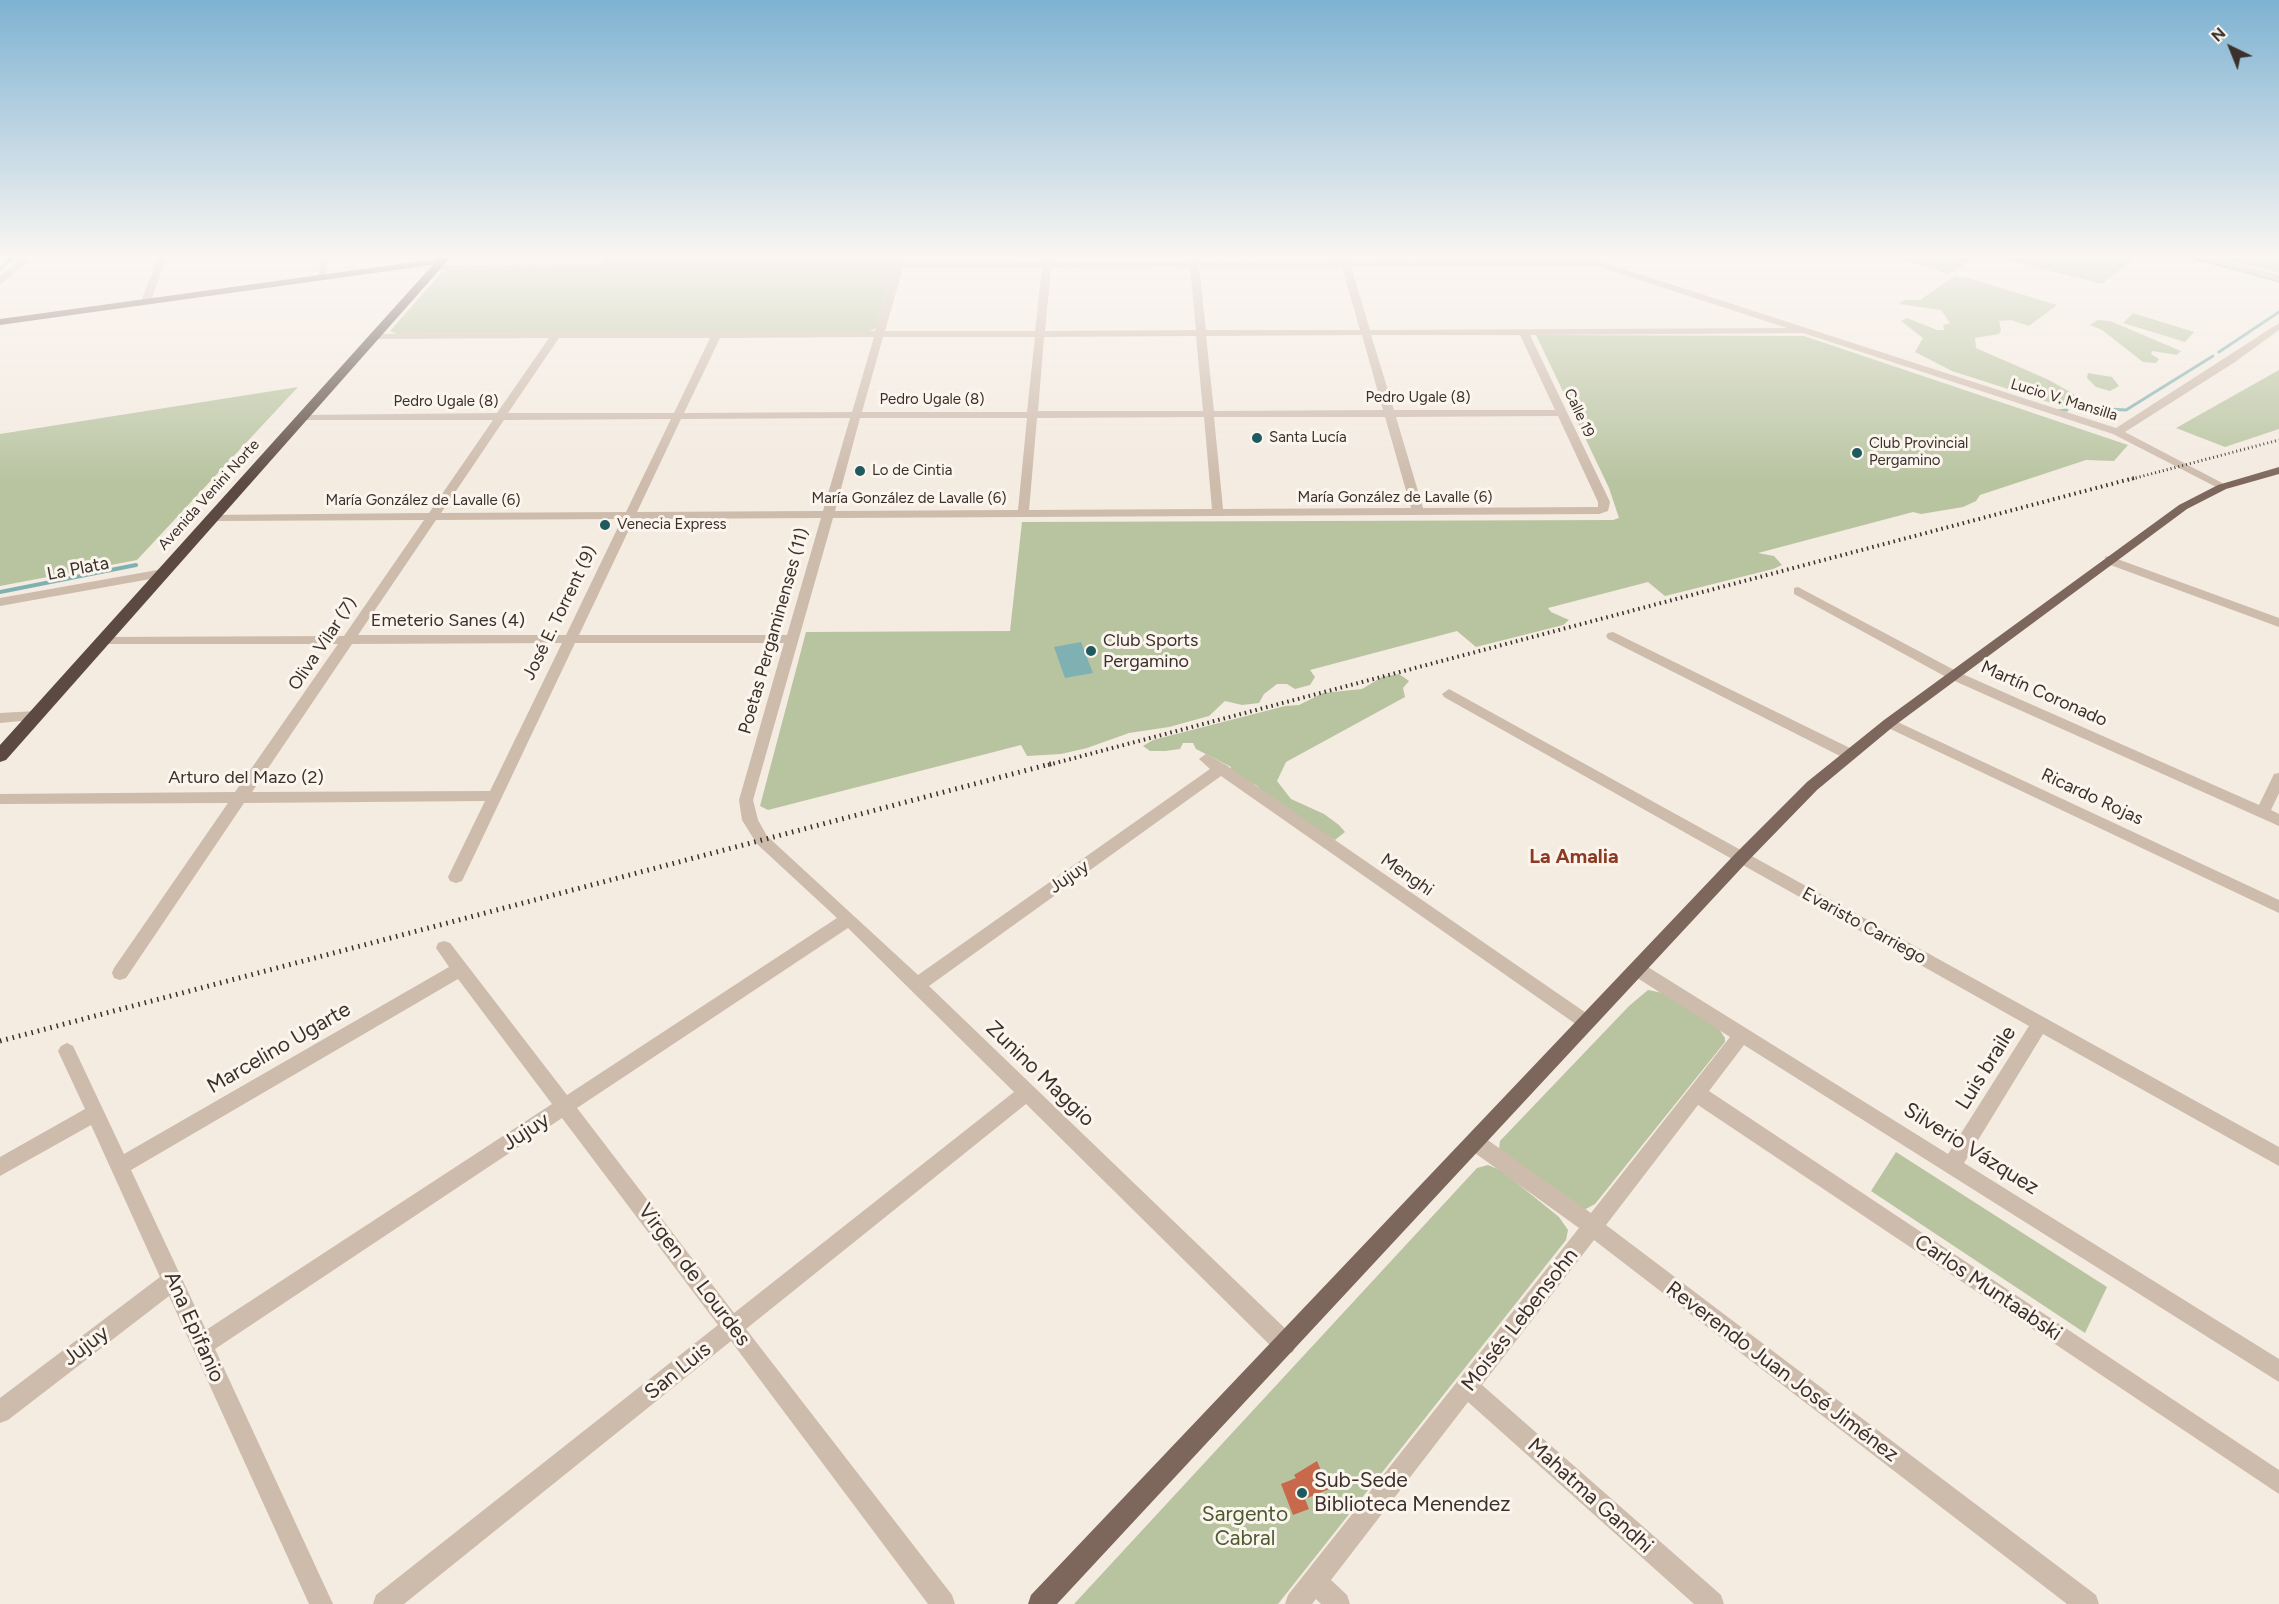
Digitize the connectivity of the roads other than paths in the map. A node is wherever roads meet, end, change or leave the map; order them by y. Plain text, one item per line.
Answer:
1 (378, 333) edge
2 (1365, 333) junction
3 (1377, 333) edge
4 (1524, 333) edge
5 (1807, 333) edge
6 (2269, 333) edge
7 (717, 334) junction
8 (879, 334) junction
9 (1039, 334) junction
10 (1201, 334) junction
11 (556, 335) junction
12 (375, 336) junction
13 (1563, 412) junction
14 (1388, 413) junction
15 (1031, 414) junction
16 (1209, 414) junction
17 (501, 416) junction
18 (678, 416) junction
19 (854, 416) junction
20 (302, 417) junction
21 (2117, 432) junction
22 (2279, 470) edge
23 (2263, 474) junction
24 (2279, 480) edge
25 (2222, 487) junction
26 (1604, 509) joint
27 (1418, 512) junction
28 (828, 514) junction
29 (1023, 514) junction
30 (1218, 514) junction
31 (629, 515) junction
32 (433, 516) junction
33 (214, 517) junction
34 (2109, 560) junction
35 (163, 573) junction
36 (1798, 591) dead end
37 (0, 602) edge
38 (2279, 623) edge
39 (1613, 636) dead end
40 (349, 639) junction
41 (570, 639) junction
42 (792, 639) junction
43 (104, 640) junction
44 (1953, 675) junction
45 (1449, 694) dead end
46 (36, 716) junction
47 (0, 718) edge
48 (1889, 723) junction
49 (1849, 754) junction
50 (0, 756) edge
51 (1206, 759) dead end
52 (1221, 769) junction
53 (2279, 778) edge
54 (493, 796) junction
55 (242, 797) junction
56 (0, 799) edge
57 (2262, 813) junction
58 (2279, 820) edge
59 (762, 840) joint
60 (1741, 858) junction
61 (456, 877) dead end
62 (2279, 907) edge
63 (849, 919) junction
64 (444, 948) dead end
65 (460, 969) junction
66 (1637, 969) junction
67 (120, 973) dead end
68 (917, 985) junction
69 (1586, 1023) junction
70 (2040, 1024) junction
71 (1742, 1035) junction
72 (67, 1051) dead end
73 (1027, 1092) junction
74 (1696, 1093) junction
75 (565, 1107) junction
76 (95, 1113) junction
77 (1475, 1142) junction
78 (2279, 1157) edge
79 (1952, 1165) junction
80 (121, 1166) junction
81 (0, 1167) edge
82 (1592, 1227) junction
83 (173, 1280) junction
84 (734, 1326) junction
85 (202, 1344) junction
86 (1285, 1344) junction
87 (2279, 1371) edge
88 (1468, 1387) junction
89 (0, 1412) edge
90 (2279, 1483) edge
91 (1315, 1581) junction
92 (321, 1604) edge
93 (385, 1604) edge
94 (943, 1604) edge
95 (1040, 1604) edge
96 (1297, 1604) edge
97 (1338, 1604) edge
98 (1713, 1604) edge
99 (2087, 1604) edge

1 - 12 highway, Avenida Venini Norte
2 - 3 street
2 - 10 street
2 - 14 street
4 - 13 street, Calle 19
5 - 21 street, Lucio V. Mansilla
6 - 21 street
7 - 8 street
7 - 11 street
7 - 18 street, José E. Torrent (9)
8 - 9 street
8 - 19 street, Poetas Pergaminenses (11)
9 - 10 street
9 - 15 street
10 - 16 street
11 - 12 street
11 - 17 street, Oliva Vilar (7)
12 - 20 highway, Avenida Venini Norte
13 - 14 street, Pedro Ugale (8)
13 - 26 street, Calle 19
14 - 16 street, Pedro Ugale (8)
14 - 27 street
15 - 16 street, Pedro Ugale (8)
15 - 19 street, Pedro Ugale (8)
15 - 29 street
16 - 30 street
17 - 18 street, Pedro Ugale (8)
17 - 20 street, Pedro Ugale (8)
17 - 32 street, Oliva Vilar (7)
18 - 19 street, Pedro Ugale (8)
18 - 31 street, José E. Torrent (9)
19 - 28 street, Poetas Pergaminenses (11)
20 - 33 highway, Avenida Venini Norte
21 - 25 street, Lucio V. Mansilla
22 - 23 main road
23 - 24 main road
23 - 25 main road
25 - 34 main road
26 - 27 street, María González de Lavalle (6)
27 - 30 street, María González de Lavalle (6)
28 - 29 street, María González de Lavalle (6)
28 - 31 street, María González de Lavalle (6)
28 - 42 street, Poetas Pergaminenses (11)
29 - 30 street, María González de Lavalle (6)
31 - 32 street, María González de Lavalle (6)
31 - 41 street, José E. Torrent (9)
32 - 33 street, María González de Lavalle (6)
32 - 40 street, Oliva Vilar (7)
33 - 35 highway, Avenida Venini Norte
34 - 38 street
34 - 44 main road
35 - 37 street, La Plata
35 - 43 highway, Avenida Venini Norte
36 - 44 street, Martín Coronado
39 - 49 street
40 - 41 street, Emeterio Sanes (4)
40 - 43 street, Emeterio Sanes (4)
40 - 55 street, Oliva Vilar (7)
41 - 42 street, Emeterio Sanes (4)
41 - 54 street, José E. Torrent (9)
42 - 59 street, Poetas Pergaminenses (11)
43 - 46 highway, Avenida Venini Norte
44 - 48 main road
44 - 57 street, Martín Coronado
45 - 60 street, Evaristo Carriego
46 - 47 street
46 - 50 highway, Avenida Venini Norte
48 - 49 main road
48 - 62 street, Ricardo Rojas
49 - 60 main road
51 - 52 street, Menghi
52 - 68 street, Jujuy
52 - 69 street, Menghi
53 - 57 street
54 - 55 street, Arturo del Mazo (2)
54 - 61 street, José E. Torrent (9)
55 - 56 street, Arturo del Mazo (2)
55 - 67 street, Oliva Vilar (7)
57 - 58 street, Martín Coronado
59 - 63 street, Zunino Maggio
60 - 66 main road
60 - 70 street, Evaristo Carriego
63 - 68 street, Zunino Maggio
63 - 75 street, Jujuy
64 - 65 street, Virgen de Lourdes
65 - 75 street, Virgen de Lourdes
65 - 80 street, Marcelino Ugarte
66 - 69 main road
66 - 71 street, Silverio Vázquez
68 - 73 street, Zunino Maggio
69 - 77 main road
70 - 78 street, Evaristo Carriego
70 - 79 street, Luis braile
71 - 74 street, Moisés Lebensohn
71 - 79 street, Silverio Vázquez
72 - 76 street, Ana Epifanio
73 - 84 street, San Luis
73 - 86 street, Zunino Maggio
74 - 82 street, Moisés Lebensohn
74 - 90 street, Carlos Muntaabski
75 - 84 street, Virgen de Lourdes
75 - 85 street, Jujuy
76 - 80 street, Ana Epifanio
76 - 81 street
77 - 82 street, Reverendo Juan José Jiménez
77 - 86 main road
79 - 87 street, Silverio Vázquez
80 - 83 street, Ana Epifanio
82 - 88 street, Moisés Lebensohn
82 - 99 street, Reverendo Juan José Jiménez
83 - 85 street, Ana Epifanio
83 - 89 street, Jujuy
84 - 93 street, San Luis
84 - 94 street, Virgen de Lourdes
85 - 92 street, Ana Epifanio
86 - 95 main road
88 - 91 street, Moisés Lebensohn
88 - 98 street, Mahatma Gandhi
91 - 96 street, Moisés Lebensohn
91 - 97 street

